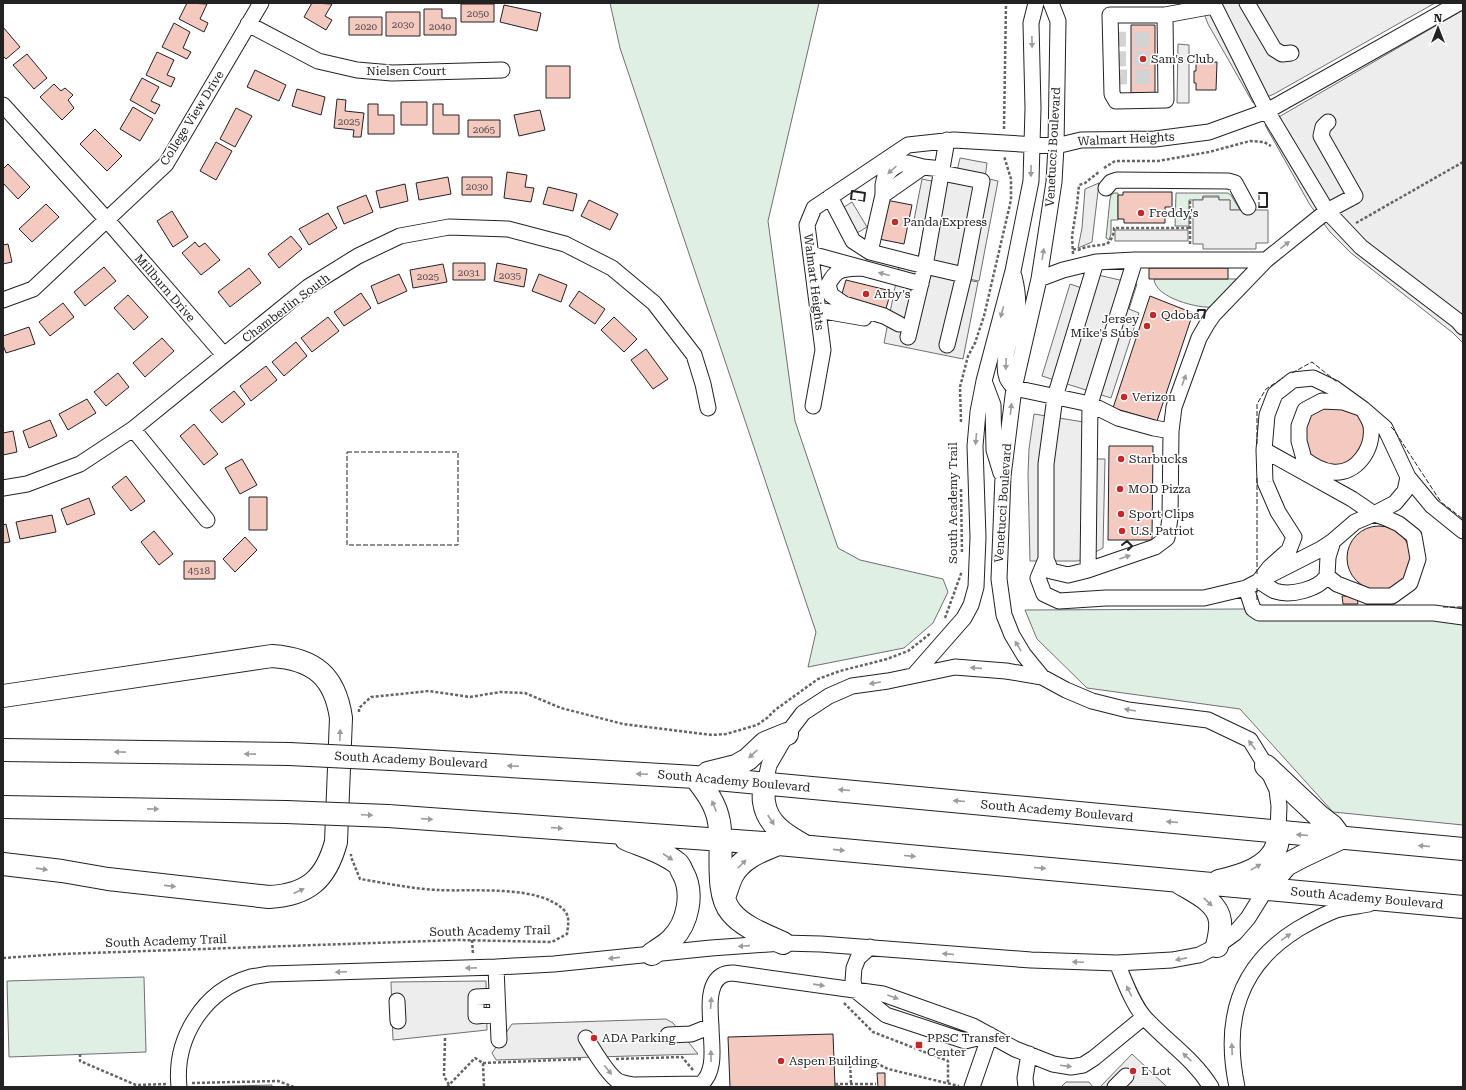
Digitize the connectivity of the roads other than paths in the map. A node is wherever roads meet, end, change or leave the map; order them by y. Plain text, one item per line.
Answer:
1 (261, 3) edge
2 (1036, 3) edge
3 (1051, 3) edge
4 (1247, 3) edge
5 (1459, 3) edge
6 (1213, 4) edge
7 (1165, 15) junction
8 (248, 24) junction
9 (1291, 53) dead end
10 (502, 70) dead end
11 (3, 105) edge
12 (1267, 111) junction
13 (1328, 122) dead end
14 (947, 140) junction
15 (1032, 144) junction
16 (1056, 146) junction
17 (942, 171) junction
18 (1106, 188) dead end
19 (830, 197) junction
20 (1248, 207) dead end
21 (1327, 211) junction
22 (107, 220) junction
23 (870, 252) junction
24 (811, 254) junction
25 (1135, 260) junction
26 (1266, 260) junction
27 (1096, 262) junction
28 (925, 266) junction
29 (862, 268) junction
30 (1013, 271) junction
31 (964, 275) junction
32 (1039, 279) junction
33 (921, 284) junction
34 (3, 300) edge
35 (818, 310) junction
36 (1463, 327) edge
37 (906, 329) junction
38 (947, 345) dead end
39 (224, 355) junction
40 (984, 381) junction
41 (1014, 388) junction
42 (1055, 397) junction
43 (1090, 404) junction
44 (813, 406) dead end
45 (708, 408) dead end
46 (1363, 409) junction
47 (133, 429) junction
48 (1170, 430) junction
49 (1264, 450) junction
50 (1003, 476) junction
51 (1408, 477) junction
52 (3, 488) edge
53 (1374, 514) junction
54 (207, 520) dead end
55 (1463, 531) edge
56 (1333, 541) junction
57 (1046, 559) junction
58 (1088, 570) junction
59 (1327, 576) junction
60 (1252, 585) junction
61 (1463, 617) edge
62 (914, 676) junction
63 (1042, 677) junction
64 (3, 696) edge
65 (787, 734) junction
66 (3, 750) edge
67 (1266, 766) junction
68 (695, 777) junction
69 (765, 783) junction
70 (3, 807) edge
71 (114, 808) junction
72 (3, 816) edge
73 (607, 831) junction
74 (1278, 832) junction
75 (1341, 838) junction
76 (721, 839) junction
77 (778, 844) junction
78 (805, 846) junction
79 (1463, 849) edge
80 (3, 864) edge
81 (1176, 881) junction
82 (1207, 884) junction
83 (1266, 889) junction
84 (724, 898) junction
85 (1389, 900) junction
86 (1463, 907) edge
87 (783, 943) junction
88 (1217, 946) junction
89 (870, 948) junction
90 (652, 954) junction
91 (1116, 963) junction
92 (496, 967) junction
93 (855, 990) junction
94 (497, 996) junction
95 (397, 1000) dead end
96 (498, 1014) junction
97 (1144, 1017) junction
98 (398, 1021) dead end
99 (711, 1026) junction
100 (668, 1035) dead end
101 (990, 1035) junction
102 (586, 1038) dead end
103 (499, 1040) dead end
104 (1029, 1054) junction
105 (1126, 1076) dead end
106 (178, 1087) edge
107 (972, 1087) edge
108 (1026, 1087) edge
109 (1115, 1087) edge
110 (1211, 1087) edge
111 (1237, 1087) edge

1 - 8 street, College View Drive
2 -> 15 street, Venetucci Boulevard
3 - 16 street, Venetucci Boulevard
4 - 9 street
5 - 12 street, Walmart Heights
6 - 7 street
6 - 12 street
7 - 7 street
8 - 10 street, Nielsen Court
8 - 22 street, College View Drive
11 - 22 street, Millburn Drive
12 - 16 street, Walmart Heights
12 - 21 street
13 - 21 street
14 - 15 street, Walmart Heights
14 - 17 street
14 - 19 street, Walmart Heights
15 - 16 street, Walmart Heights
15 -> 30 street, Venetucci Boulevard
32 -> 16 street, Venetucci Boulevard
17 - 23 street
17 - 28 street
17 - 31 street
18 - 20 street
19 - 23 street
19 - 24 street, Walmart Heights
26 -> 21 street
21 - 36 street
22 - 34 street
22 - 39 street, Millburn Drive
23 - 28 street
24 - 29 street
24 - 35 street, Walmart Heights
25 - 26 street
25 - 27 street
25 - 43 street
48 -> 26 street
27 - 32 street
27 - 42 street
28 - 31 street
28 - 33 street
33 -> 29 street
29 - 37 street
30 -> 40 street, Venetucci Boulevard
30 -> 41 street
31 - 38 street
32 - 41 street, Venetucci Boulevard
33 - 37 street
35 - 37 street
35 - 44 street, Walmart Heights
39 - 45 street, Chamberlin South
39 - 47 street, Chamberlin South
40 - 50 street
40 -> 62 street, Venetucci Boulevard
41 - 42 street
50 -> 41 street, Venetucci Boulevard
42 - 43 street
42 - 57 street
43 - 48 street
43 - 58 street
46 - 46 street
46 - 49 street
46 - 51 street
47 - 52 street, Chamberlin South
47 - 54 street
58 -> 48 street
49 - 53 street
49 - 60 street
63 -> 50 street, Venetucci Boulevard
51 - 53 street
51 - 55 street
53 - 56 street
53 - 59 street
56 - 59 street
56 - 60 street
57 - 58 street
57 - 60 street
59 - 60 street
60 - 61 street
63 -> 62 street
62 -> 65 street
67 -> 63 street, Venetucci Boulevard
80 -> 64 highway
65 -> 68 highway
65 - 69 street
68 -> 66 highway, South Academy Boulevard, bridge
67 - 74 street, Venetucci Boulevard
67 - 75 highway
68 - 69 highway, South Academy Boulevard
76 -> 68 highway
74 -> 69 highway, South Academy Boulevard
69 -> 78 highway
70 - 71 highway, South Academy Boulevard
71 - 72 highway
71 -> 73 highway, South Academy Boulevard, bridge
73 - 76 highway, South Academy Boulevard
73 -> 90 highway
75 -> 74 highway, South Academy Boulevard
82 -> 74 highway
79 -> 75 highway, South Academy Boulevard
75 - 83 highway
76 - 77 highway, South Academy Boulevard
76 - 84 highway
77 - 78 highway, South Academy Boulevard
84 -> 77 highway
78 -> 81 highway, South Academy Boulevard
81 - 82 highway, South Academy Boulevard
81 -> 88 highway
82 - 83 highway, South Academy Boulevard
83 - 85 highway, South Academy Boulevard
83 - 88 street
84 - 87 highway
85 - 86 highway, South Academy Boulevard
111 -> 85 street
87 - 89 street
87 -> 90 street
88 -> 91 street
91 -> 89 street
89 - 93 street
90 -> 92 street
97 -> 91 street
92 - 94 street
92 -> 106 street
99 -> 93 street
93 -> 101 street
94 - 96 street
94 - 96 street
95 - 98 street
96 - 103 street
104 -> 97 street
110 -> 97 street
99 - 100 street
102 -> 99 street
101 - 104 street
101 - 107 street
104 - 108 street
105 - 109 street

